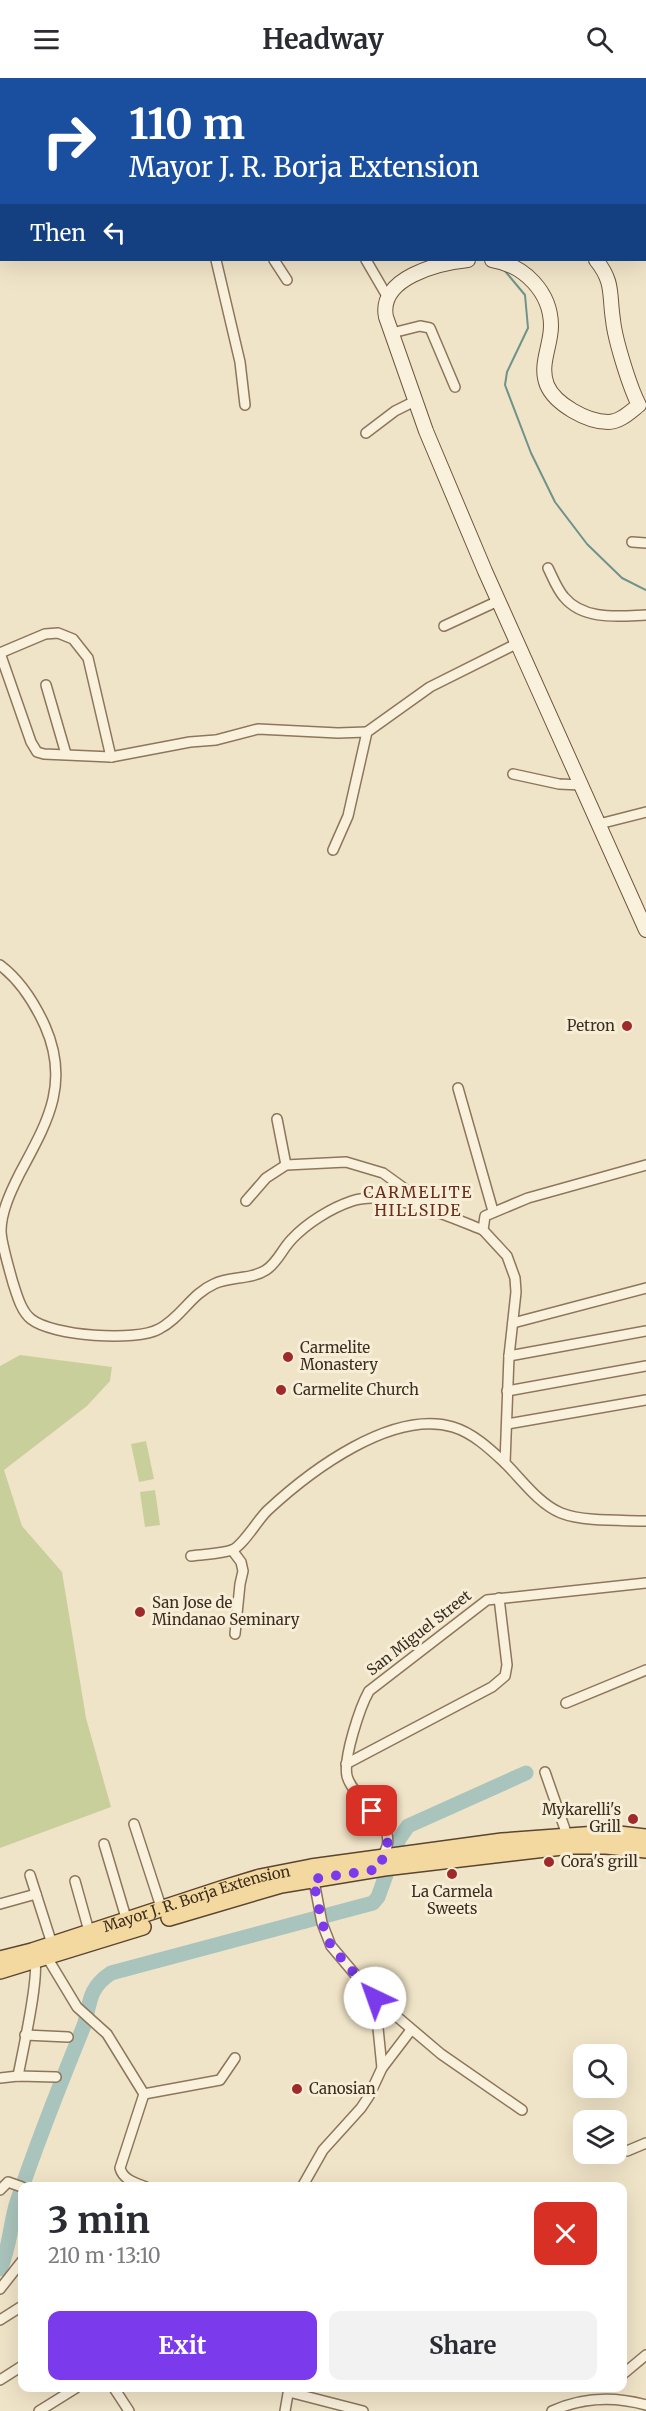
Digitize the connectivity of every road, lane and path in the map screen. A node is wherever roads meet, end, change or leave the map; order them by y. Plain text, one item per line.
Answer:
1 (216, 261) edge
2 (275, 261) edge
3 (367, 261) edge
4 (462, 261) edge
5 (498, 261) edge
6 (597, 261) edge
7 (287, 280) dead end
8 (387, 296) junction
9 (392, 333) junction
10 (455, 387) dead end
11 (415, 400) junction
12 (245, 405) dead end
13 (643, 409) edge
14 (366, 433) dead end
15 (632, 542) dead end
16 (646, 543) edge
17 (548, 568) dead end
18 (498, 601) junction
19 (646, 615) edge
20 (444, 626) dead end
21 (518, 643) junction
22 (0, 653) edge
23 (46, 685) dead end
24 (367, 732) junction
25 (66, 754) junction
26 (111, 757) junction
27 (513, 774) dead end
28 (581, 785) junction
29 (646, 812) edge
30 (599, 824) junction
31 (333, 850) dead end
32 (646, 930) edge
33 (0, 965) edge
34 (459, 1088) dead end
35 (277, 1119) dead end
36 (286, 1165) junction
37 (646, 1165) edge
38 (246, 1201) dead end
39 (434, 1210) junction
40 (493, 1211) junction
41 (483, 1230) junction
42 (3, 1255) edge
43 (646, 1288) edge
44 (513, 1323) junction
45 (646, 1331) edge
46 (509, 1356) junction
47 (646, 1366) edge
48 (507, 1391) junction
49 (646, 1400) edge
50 (507, 1424) junction
51 (505, 1463) junction
52 (646, 1521) edge
53 (232, 1550) junction
54 (191, 1556) dead end
55 (646, 1583) edge
56 (499, 1598) junction
57 (235, 1634) dead end
58 (646, 1670) edge
59 (566, 1702) dead end
60 (346, 1764) junction
61 (545, 1772) dead end
62 (134, 1824) dead end
63 (567, 1835) junction
64 (646, 1837) edge
65 (104, 1844) dead end
66 (646, 1850) edge
67 (415, 1858) junction
68 (383, 1862) junction
69 (312, 1873) junction
70 (30, 1875) dead end
71 (75, 1881) dead end
72 (36, 1894) junction
73 (0, 1904) edge
74 (182, 1909) junction
75 (162, 1910) junction
76 (127, 1921) junction
77 (89, 1931) junction
78 (41, 1952) junction
79 (0, 1959) edge
80 (0, 1971) edge
81 (375, 1998) junction
82 (411, 2030) junction
83 (24, 2035) junction
84 (68, 2037) dead end
85 (235, 2058) dead end
86 (382, 2068) junction
87 (18, 2076) junction
88 (56, 2077) dead end
89 (0, 2078) edge
90 (144, 2094) junction
91 (522, 2110) dead end
92 (646, 2143) edge
93 (627, 2151) dead end
94 (135, 2182) edge
95 (305, 2182) edge
96 (18, 2185) edge
97 (0, 2190) edge
98 (18, 2266) edge
99 (0, 2289) edge
100 (18, 2309) edge
101 (0, 2320) edge
102 (646, 2355) edge
103 (18, 2369) edge
104 (627, 2371) edge
105 (0, 2380) edge
106 (70, 2392) edge
107 (117, 2392) edge
108 (289, 2392) edge
109 (296, 2392) edge
110 (609, 2392) edge
111 (605, 2398) junction
112 (646, 2405) edge
113 (39, 2411) edge
114 (129, 2411) edge
115 (285, 2411) edge
116 (363, 2411) edge
117 (552, 2411) edge

1 - 12 street
2 - 7 street
3 - 8 street
4 - 8 main road
5 - 13 main road
6 - 13 main road
8 - 9 main road
9 - 10 street
9 - 11 main road
11 - 14 street
11 - 18 main road
15 - 16 street
17 - 19 street
18 - 20 street
18 - 21 main road
21 - 24 street
21 - 28 main road
22 - 25 street
22 - 26 street
23 - 25 street
24 - 26 street
24 - 31 street
25 - 26 street
27 - 28 street
28 - 30 main road
29 - 30 street
30 - 32 main road
33 - 42 street
34 - 40 street
35 - 36 street
36 - 38 street
36 - 39 street
37 - 40 street
39 - 41 street
39 - 42 street
40 - 41 street
41 - 44 street
43 - 44 street
44 - 46 street
45 - 46 street
46 - 48 street
47 - 48 street
48 - 50 street
49 - 50 street
50 - 51 street
51 - 52 street
51 - 53 street
53 - 54 street
53 - 57 street
55 - 56 street, San Miguel Street
56 - 60 street, San Miguel Street
56 - 60 street
58 - 59 street
60 - 68 street
61 - 63 street
62 - 75 street
63 - 64 main road, Mayor J. R. Borja Extension
63 - 67 main road, Mayor J. R. Borja Extension
65 - 76 street
66 - 67 main road, Mayor J. R. Borja Extension
67 - 68 main road, Mayor J. R. Borja Extension
68 - 69 main road, Mayor J. R. Borja Extension
69 - 74 main road, Mayor J. R. Borja Extension
69 - 81 street
70 - 72 street
71 - 77 street
72 - 73 street
72 - 78 street
74 - 75 main road, Mayor J. R. Borja Extension
74 - 78 main road, Mayor J. R. Borja Extension
75 - 76 main road, Mayor J. R. Borja Extension
76 - 77 main road, Mayor J. R. Borja Extension
77 - 78 main road, Mayor J. R. Borja Extension
78 - 79 main road, Mayor J. R. Borja Extension
78 - 80 main road, Mayor J. R. Borja Extension
78 - 83 street
78 - 90 street
81 - 82 street
81 - 86 street
82 - 86 street
82 - 91 street
83 - 84 street
83 - 87 street
85 - 90 street
86 - 95 street
87 - 88 street
87 - 89 street
90 - 94 street
92 - 93 street
96 - 97 street
98 - 99 street
100 - 101 street
102 - 104 street
103 - 105 street
106 - 113 street
107 - 114 street
108 - 115 street
109 - 116 street
110 - 111 street
111 - 112 street
111 - 117 street

